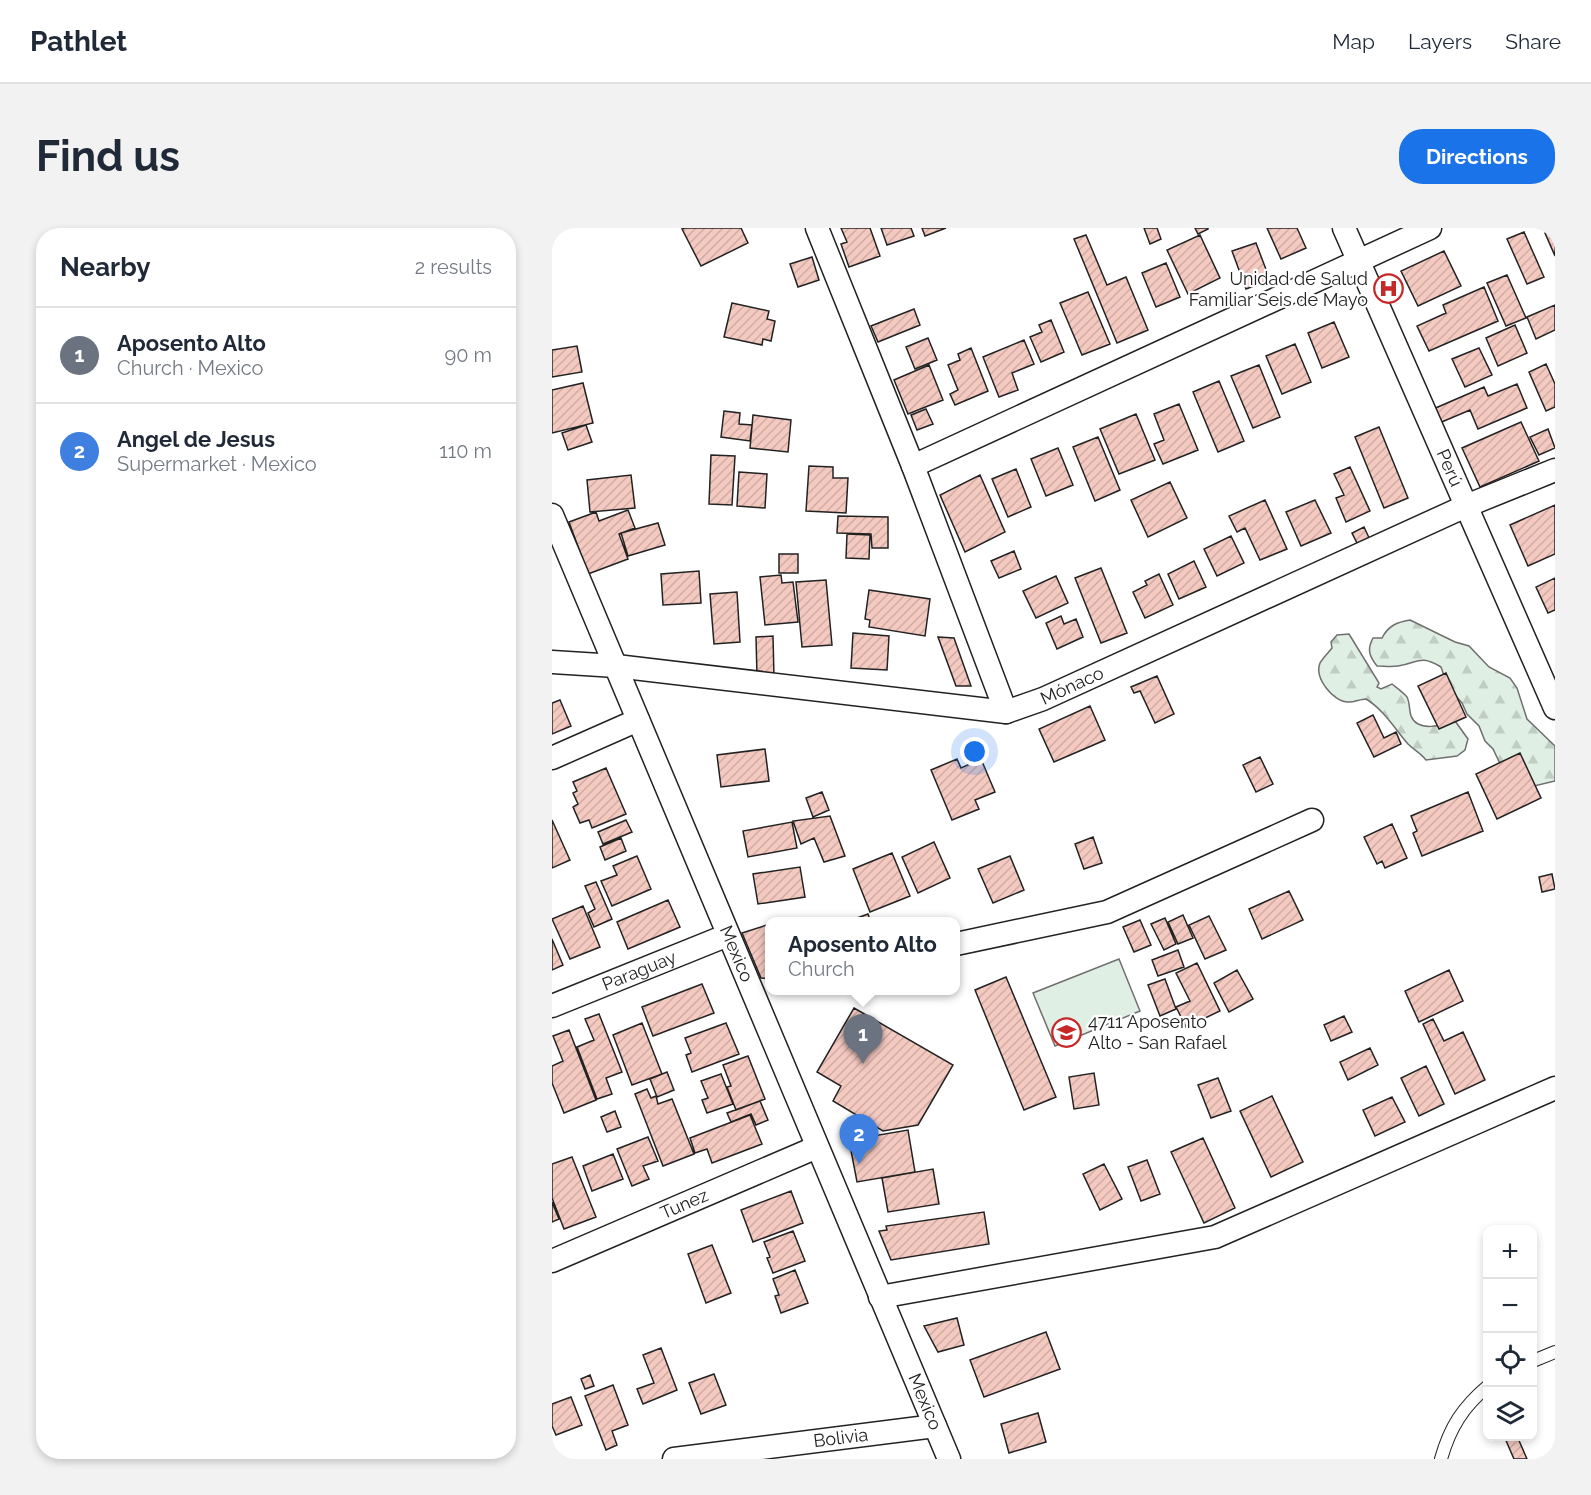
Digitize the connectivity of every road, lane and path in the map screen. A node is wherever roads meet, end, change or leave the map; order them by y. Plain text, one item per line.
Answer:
1 (817, 228) edge
2 (1344, 228) edge
3 (1430, 228) edge
4 (1358, 260) junction
5 (913, 466) junction
6 (1555, 470) edge
7 (1466, 506) junction
8 (552, 515) edge
9 (552, 662) edge
10 (616, 666) junction
11 (1555, 708) edge
12 (1006, 712) junction
13 (638, 720) junction
14 (552, 758) edge
15 (1312, 820) dead end
16 (728, 935) junction
17 (960, 943) edge
18 (760, 985) edge
19 (552, 1006) edge
20 (1555, 1088) edge
21 (817, 1147) junction
22 (552, 1261) edge
23 (880, 1297) junction
24 (1555, 1352) edge
25 (1537, 1359) edge
26 (1487, 1387) edge
27 (935, 1426) junction
28 (674, 1459) edge
29 (949, 1459) edge
30 (1441, 1459) edge

1 - 5 street
2 - 4 street, Perú
3 - 4 street
4 - 5 street
4 - 7 street, Perú
5 - 12 street
6 - 7 street, Mónaco
7 - 11 street, Perú
7 - 12 street, Mónaco
8 - 10 street, Mexico
9 - 10 street, Mónaco
10 - 12 street, Mónaco
10 - 13 street, Mexico
13 - 14 street
13 - 16 street, Mexico
15 - 17 street
16 - 18 street, Mexico
16 - 19 street, Paraguay
18 - 21 street, Mexico
20 - 23 street
21 - 22 street, Tunez
21 - 23 street, Mexico
23 - 27 street, Mexico
24 - 25 lane
26 - 30 lane
27 - 28 street, Bolivia
27 - 29 street, Mexico

